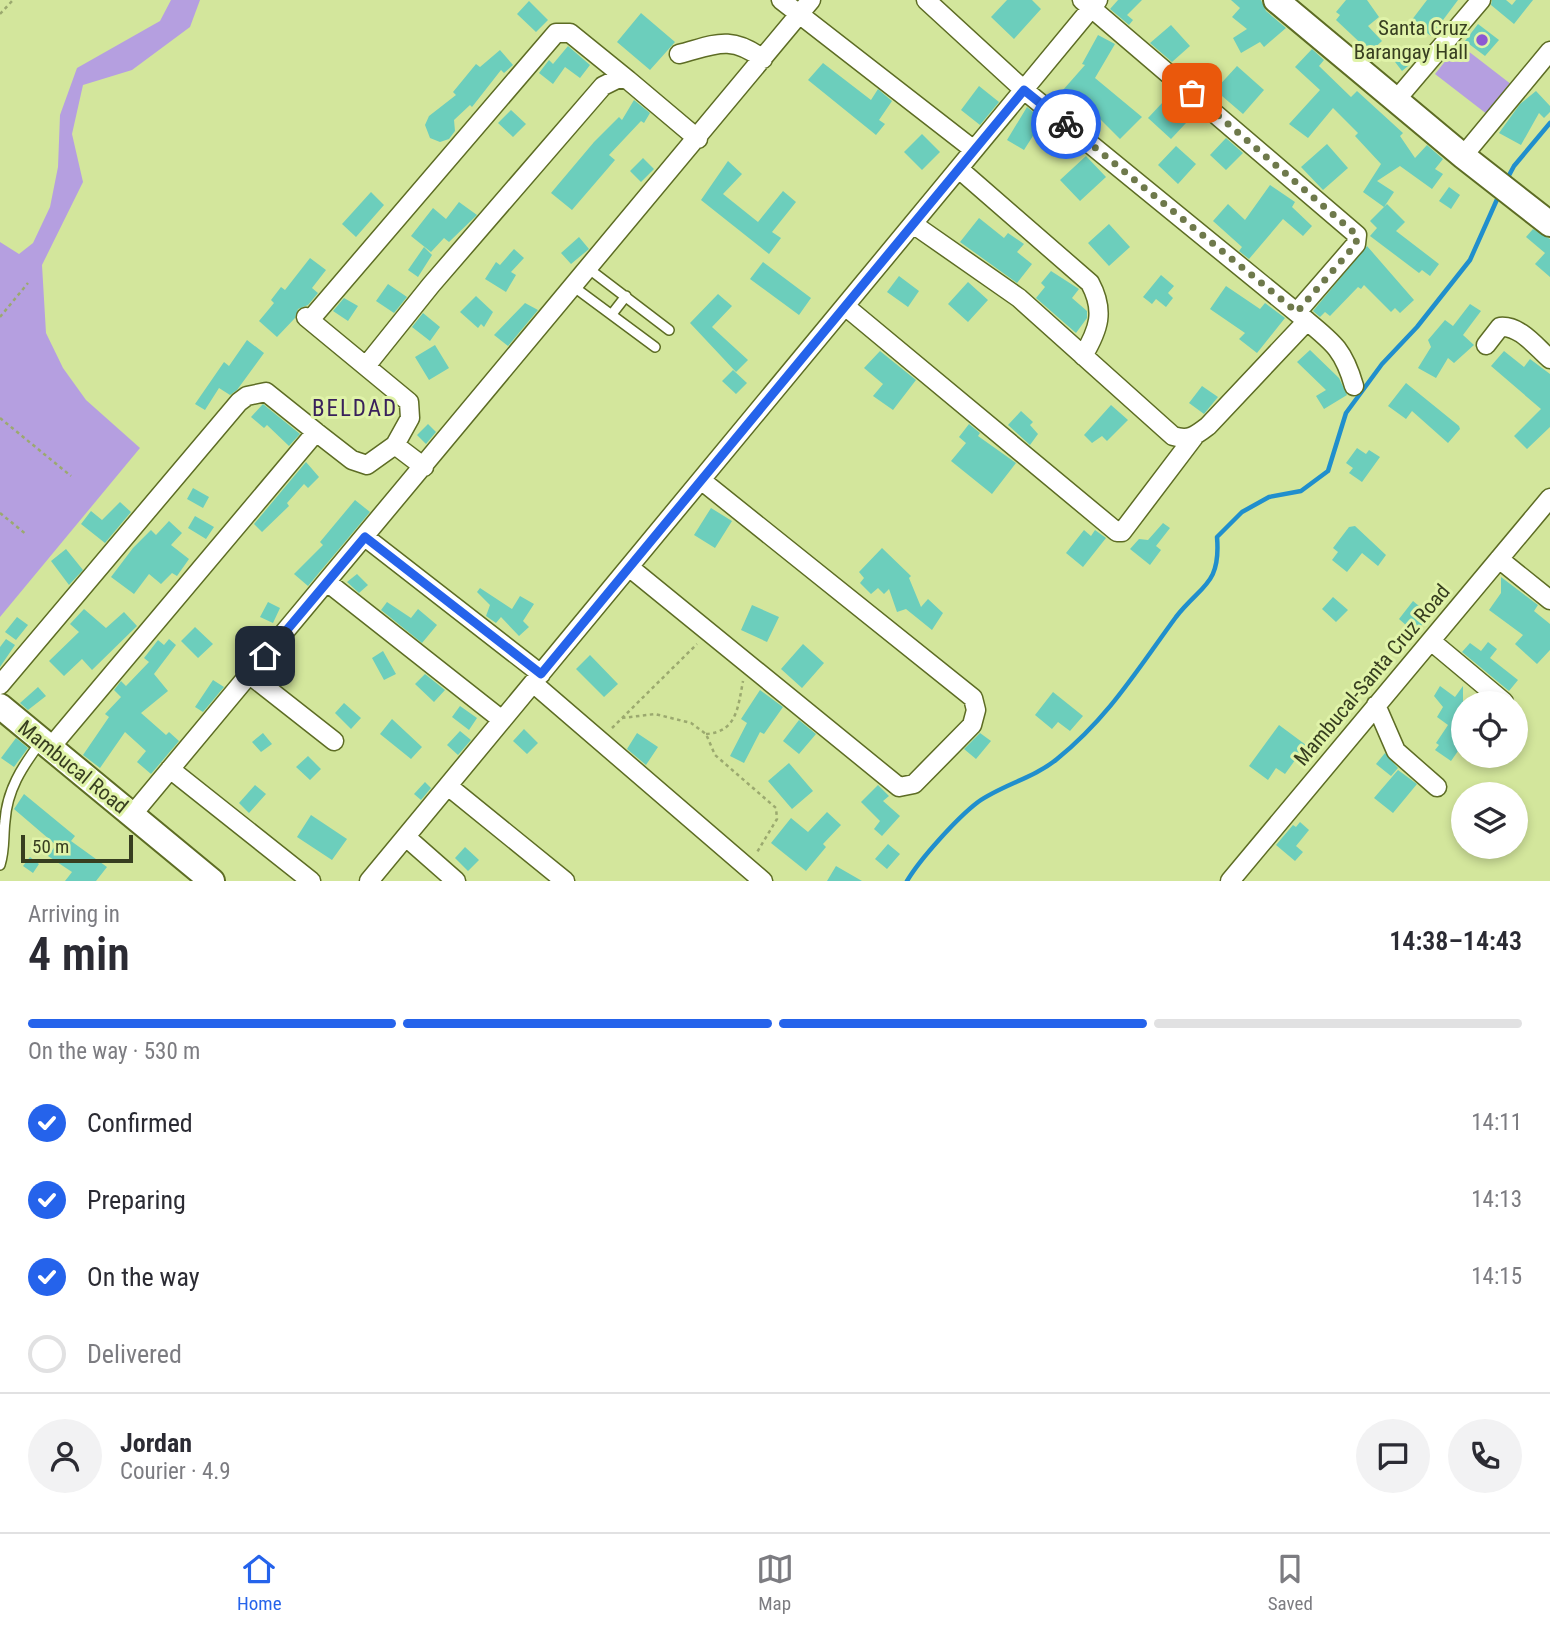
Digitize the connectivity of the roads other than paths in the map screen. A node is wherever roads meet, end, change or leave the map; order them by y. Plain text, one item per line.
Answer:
1 (781, 0) edge
2 (811, 0) edge
3 (926, 0) edge
4 (1276, 0) edge
5 (1481, 0) edge
6 (1090, 3) edge
7 (799, 16) junction
8 (1550, 51) edge
9 (679, 54) dead end
10 (763, 59) junction
11 (628, 79) junction
12 (1024, 90) junction
13 (1396, 100) junction
14 (698, 139) junction
15 (974, 150) junction
16 (1463, 156) junction
17 (959, 169) junction
18 (1550, 223) edge
19 (913, 224) junction
20 (589, 270) junction
21 (574, 287) junction
22 (626, 296) junction
23 (845, 306) junction
24 (612, 314) junction
25 (1302, 317) junction
26 (669, 330) dead end
27 (1486, 345) dead end
28 (654, 347) dead end
29 (1083, 356) junction
30 (1550, 359) edge
31 (366, 366) junction
32 (1354, 386) dead end
33 (316, 432) junction
34 (1195, 437) junction
35 (395, 445) junction
36 (424, 467) junction
37 (701, 480) junction
38 (1550, 498) edge
39 (365, 537) junction
40 (1499, 559) junction
41 (629, 567) junction
42 (327, 582) junction
43 (1550, 600) edge
44 (1431, 641) junction
45 (250, 675) junction
46 (537, 678) junction
47 (0, 685) edge
48 (1491, 691) edge
49 (1376, 705) junction
50 (0, 706) edge
51 (502, 720) junction
52 (334, 741) dead end
53 (46, 745) junction
54 (170, 769) junction
55 (448, 786) junction
56 (1437, 787) dead end
57 (132, 815) junction
58 (406, 837) junction
59 (0, 865) edge
60 (741, 874) edge
61 (212, 881) edge
62 (311, 881) edge
63 (369, 881) edge
64 (456, 881) edge
65 (565, 881) edge
66 (763, 881) edge
67 (1230, 881) edge

1 - 7 street
2 - 7 street
3 - 12 street
4 - 13 street
5 - 13 street
6 - 12 street
6 - 25 street
7 - 10 street
7 - 15 street
8 - 16 street
9 - 10 street
10 - 14 street
11 - 14 street
11 - 31 street
11 - 31 street
12 - 15 street
12 - 25 street
13 - 16 street
14 - 20 street
15 - 17 street
16 - 18 street
17 - 19 street
17 - 29 street
19 - 23 street
19 - 29 street
20 - 21 street
20 - 22 lane
21 - 24 lane
21 - 36 street
22 - 24 lane
22 - 26 lane
23 - 34 street
23 - 37 street
24 - 28 lane
25 - 32 street
25 - 34 street
27 - 30 street
29 - 34 street
31 - 35 street
33 - 35 street
33 - 47 street
33 - 53 street
35 - 36 street
36 - 39 street
37 - 41 street
37 - 41 street
38 - 40 street, Mambucal-Santa Cruz Road
39 - 42 street
39 - 46 street
40 - 43 street
40 - 44 street, Mambucal-Santa Cruz Road
41 - 46 street
42 - 45 street
42 - 51 street
44 - 48 street
44 - 49 street, Mambucal-Santa Cruz Road
45 - 52 street
45 - 54 street
46 - 51 street
46 - 60 street
49 - 56 street
49 - 67 street, Mambucal-Santa Cruz Road
50 - 53 street, Mambucal Road
51 - 55 street
53 - 57 street, Mambucal Road
53 - 59 lane
54 - 57 street
54 - 62 street
55 - 58 street
55 - 65 street
57 - 61 street, Mambucal Road
58 - 63 street
58 - 64 street
60 - 66 street

